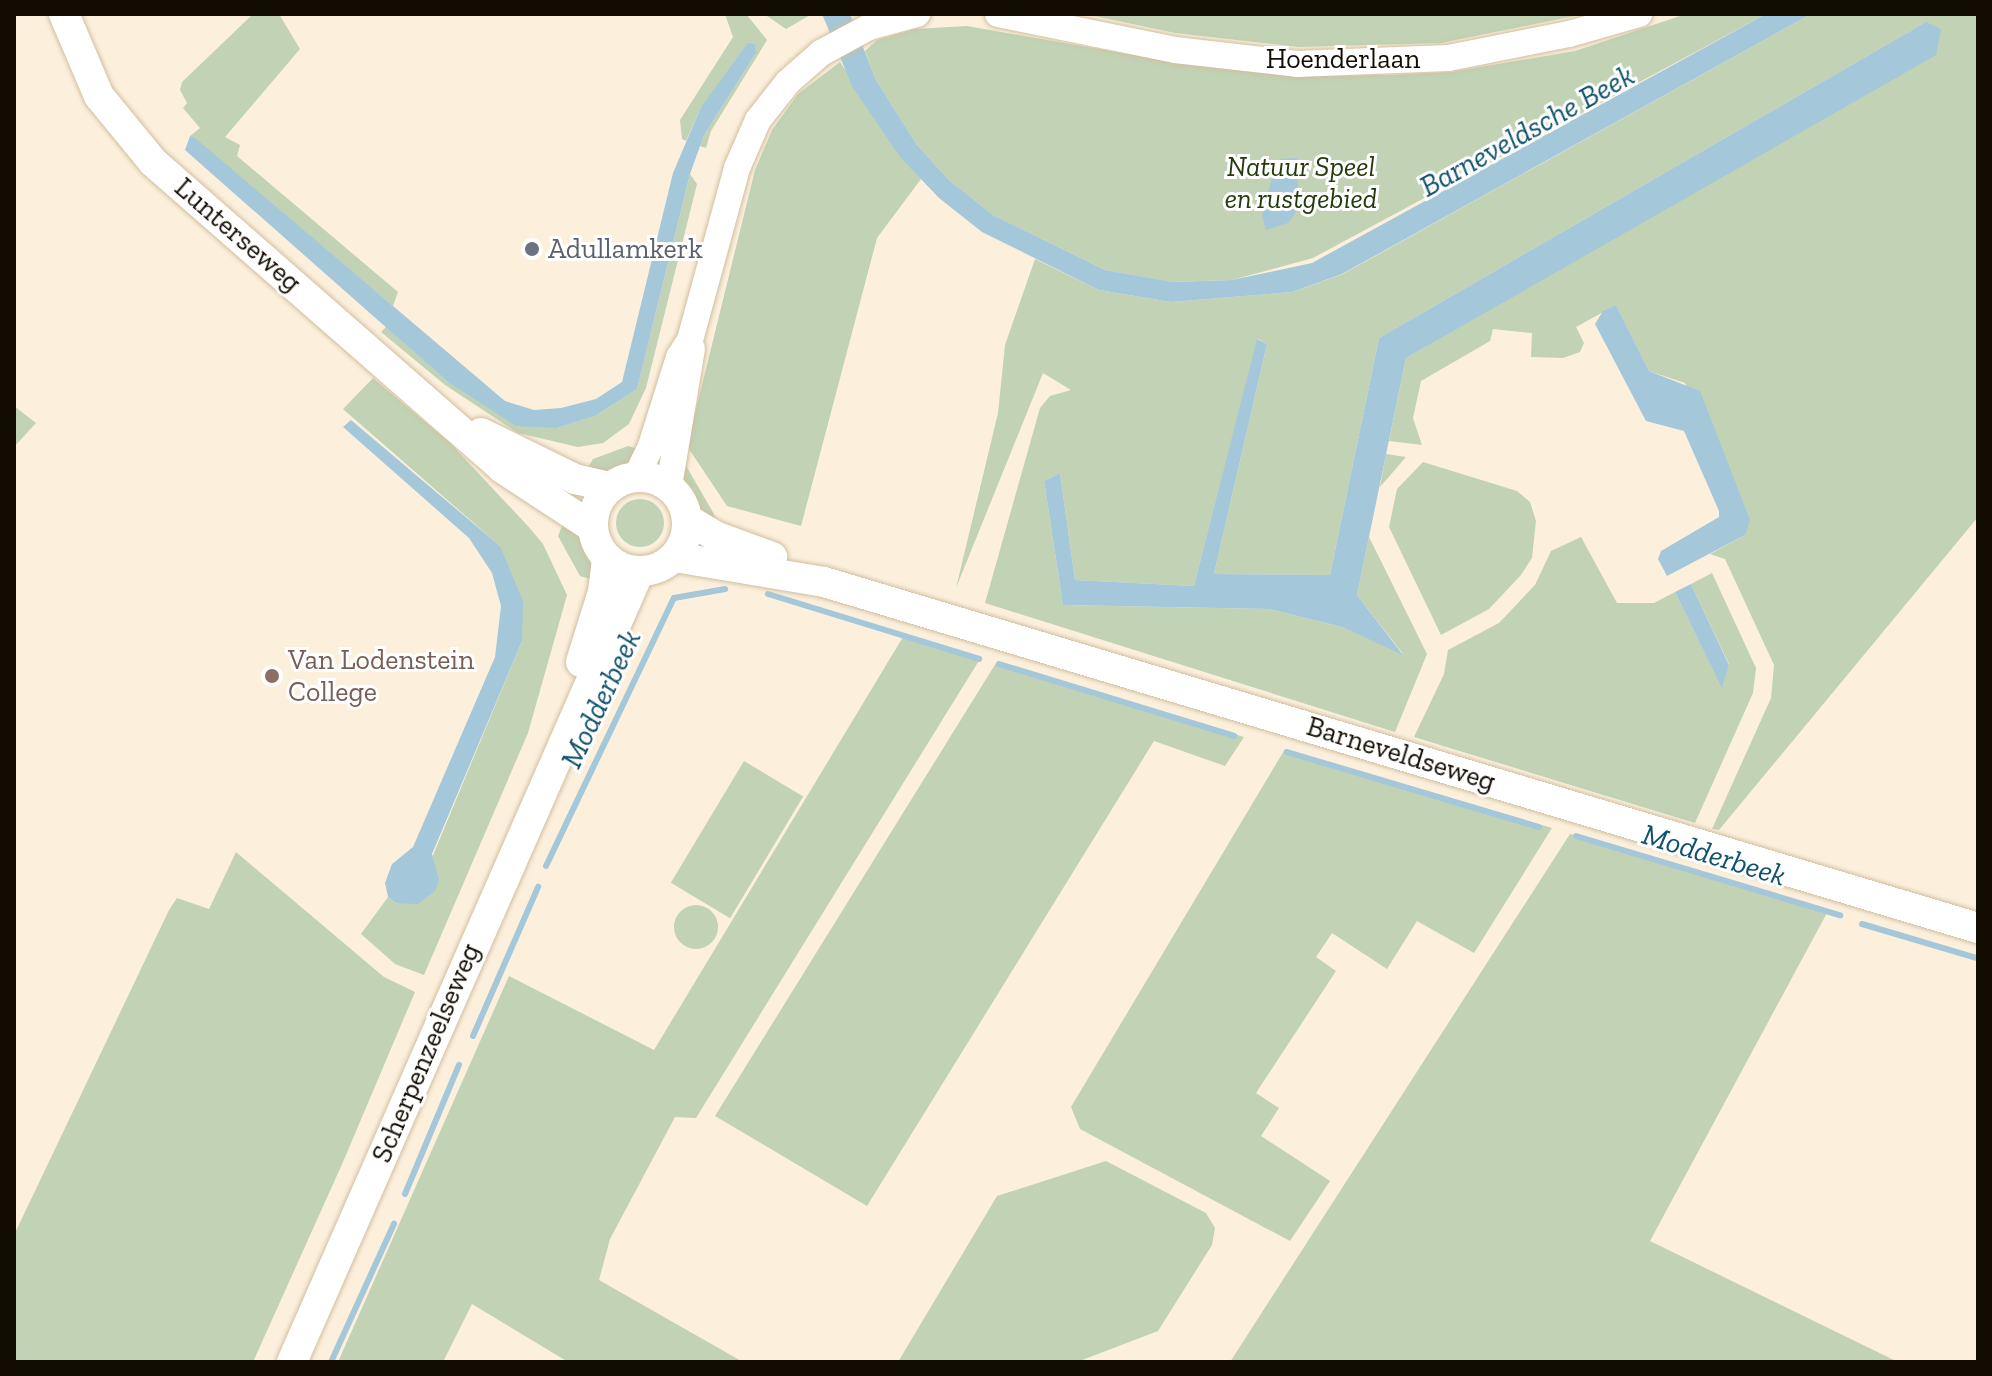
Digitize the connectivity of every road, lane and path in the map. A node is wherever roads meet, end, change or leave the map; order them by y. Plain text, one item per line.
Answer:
1 (917, 14) edge
2 (998, 14) edge
3 (1639, 14) edge
4 (64, 15) edge
5 (690, 340) junction
6 (454, 421) junction
7 (623, 482) junction
8 (669, 486) junction
9 (687, 519) junction
10 (592, 527) junction
11 (675, 557) junction
12 (621, 570) junction
13 (824, 582) junction
14 (1978, 928) edge
15 (292, 1362) edge

1 - 5 street
2 - 3 street, Hoenderlaan
4 - 6 main road, Lunterseweg
5 - 7 street
5 - 8 street
6 - 7 main road, Lunterseweg
6 - 10 main road, Lunterseweg
7 - 8 main road
7 - 10 main road
8 - 9 main road
9 - 11 main road
9 - 13 main road, Barneveldseweg
10 - 12 main road
11 - 12 main road
11 - 13 main road, Barneveldseweg
12 - 15 main road, Scherpenzeelseweg
13 - 14 main road, Barneveldseweg

